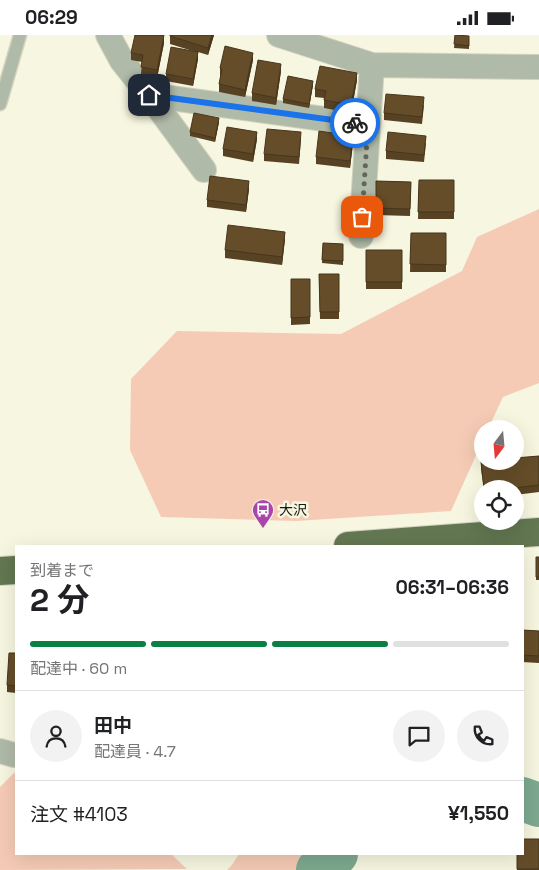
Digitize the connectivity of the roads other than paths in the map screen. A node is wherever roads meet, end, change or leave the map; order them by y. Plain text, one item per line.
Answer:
1 (20, 35) edge
2 (108, 35) edge
3 (279, 35) edge
4 (372, 65) junction
5 (539, 67) edge
6 (149, 95) junction
7 (0, 104) edge
8 (368, 125) junction
9 (204, 170) dead end
10 (361, 236) dead end
11 (539, 533) edge
12 (363, 545) edge
13 (15, 570) edge
14 (0, 571) edge

1 - 7 lane
2 - 6 street
3 - 4 street
4 - 5 street
4 - 8 street
6 - 8 street
6 - 9 street
8 - 10 street
11 - 12 highway
13 - 14 highway

